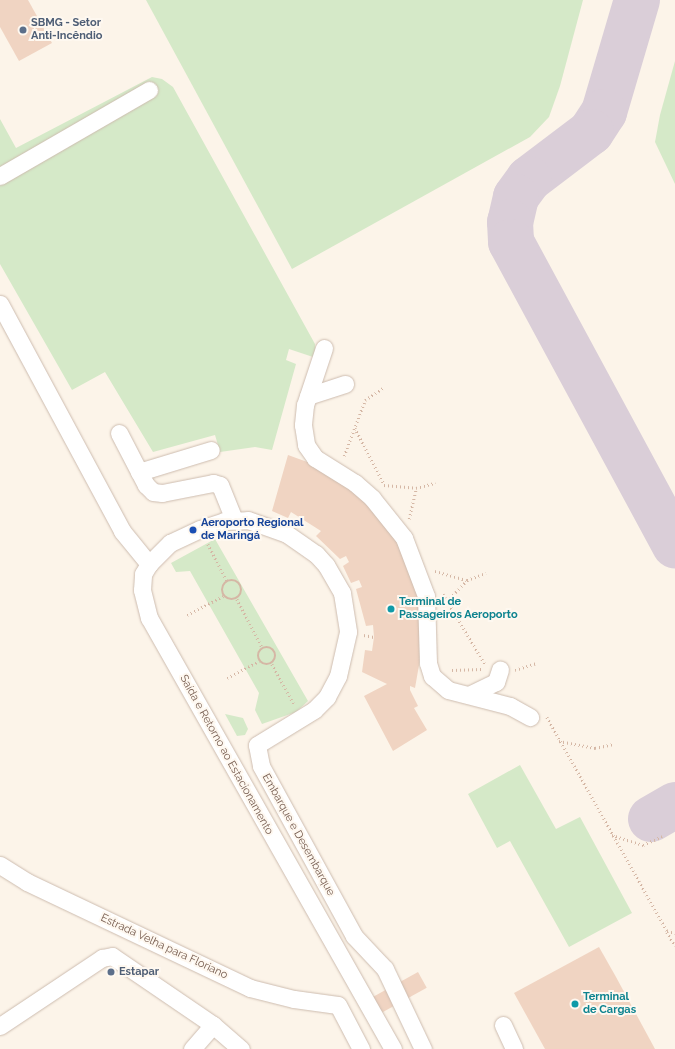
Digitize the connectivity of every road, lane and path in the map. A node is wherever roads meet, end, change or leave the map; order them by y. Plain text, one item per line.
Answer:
1 (149, 90) dead end
2 (0, 176) edge
3 (0, 304) edge
4 (324, 348) dead end
5 (345, 384) dead end
6 (383, 388) dead end
7 (308, 396) junction
8 (119, 433) dead end
9 (211, 450) dead end
10 (338, 471) junction
11 (139, 472) junction
12 (435, 483) dead end
13 (361, 489) junction
14 (234, 520) junction
15 (260, 524) joint
16 (200, 530) junction
17 (149, 564) junction
18 (430, 569) dead end
19 (486, 573) dead end
20 (467, 580) junction
21 (228, 581) junction
22 (223, 596) junction
23 (237, 599) junction
24 (187, 615) dead end
25 (428, 617) junction
26 (262, 647) junction
27 (260, 661) junction
28 (536, 663) dead end
29 (272, 664) junction
30 (479, 668) junction
31 (431, 671) junction
32 (498, 676) junction
33 (227, 678) dead end
34 (469, 695) junction
35 (538, 716) joint
36 (302, 718) junction
37 (559, 741) junction
38 (614, 744) dead end
39 (271, 811) junction
40 (612, 835) junction
41 (662, 836) dead end
42 (0, 865) edge
43 (667, 932) junction
44 (675, 934) edge
45 (354, 936) junction
46 (675, 946) edge
47 (213, 1025) junction
48 (502, 1025) dead end
49 (0, 1026) edge
50 (192, 1049) edge
51 (241, 1049) edge
52 (361, 1049) edge
53 (393, 1049) edge
54 (403, 1049) edge
55 (413, 1049) edge
56 (423, 1049) edge
57 (514, 1049) edge

1 - 2 street
3 - 17 street
4 - 7 street
5 - 7 street
6 - 10 path
7 - 10 street
8 - 11 street
9 - 11 street
10 - 13 street
11 - 14 street
12 - 13 path
13 - 25 street
14 - 15 street, Saída e Retorno ao Estacionamento
14 - 16 street, Saída e Retorno ao Estacionamento
15 - 36 street, Embarque e Desembarque
16 - 17 street, Saída e Retorno ao Estacionamento
16 - 21 path
17 - 39 street, Saída e Retorno ao Estacionamento
18 - 20 path
19 - 20 path
20 - 25 path
21 - 22 path
21 - 23 path
22 - 23 path
22 - 24 path
23 - 26 path
25 - 31 street
26 - 27 path
26 - 29 path
27 - 29 path
27 - 33 path
28 - 32 path
29 - 36 path
30 - 31 path
30 - 32 path
30 - 32 path
31 - 34 street
32 - 34 street
34 - 35 street
35 - 37 path
36 - 39 street, Embarque e Desembarque
37 - 38 path
37 - 40 path
39 - 45 street, Embarque e Desembarque
39 - 53 street, Saída e Retorno ao Estacionamento
39 - 54 street, Saída e Retorno ao Estacionamento
40 - 41 path
40 - 43 path
42 - 52 street, Estrada Velha para Floriano
43 - 44 path
43 - 46 path
45 - 55 street, Embarque e Desembarque
45 - 56 street, Embarque e Desembarque
47 - 49 street
47 - 50 street
47 - 51 street
48 - 57 street

